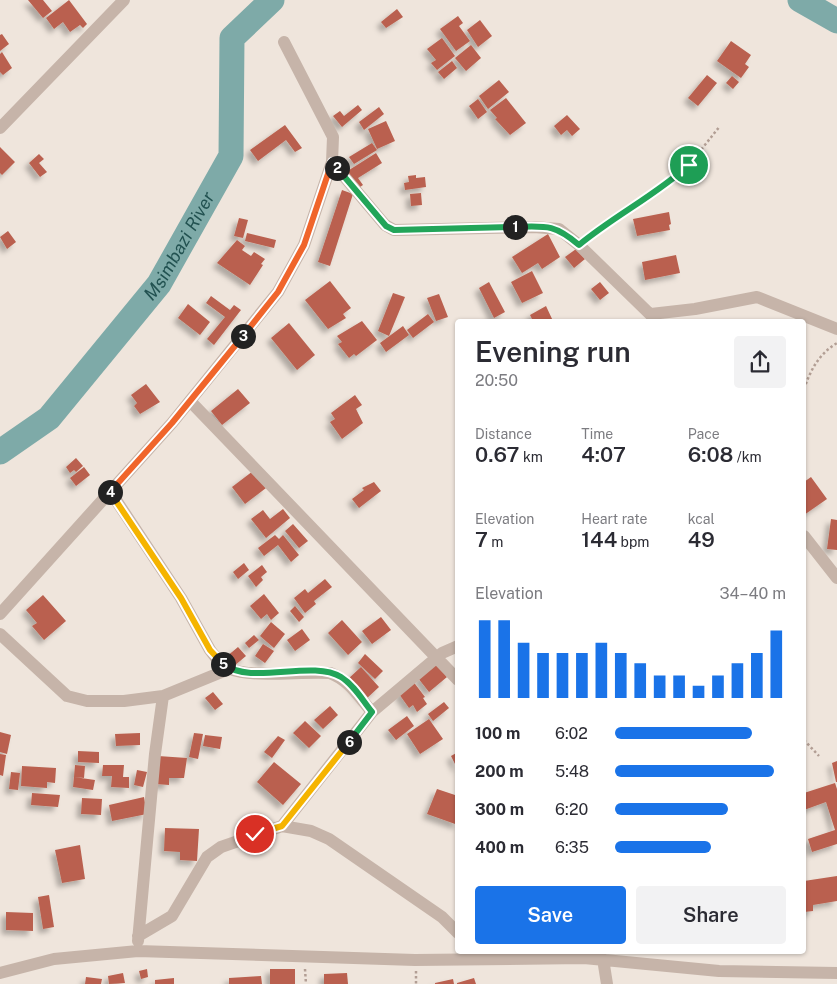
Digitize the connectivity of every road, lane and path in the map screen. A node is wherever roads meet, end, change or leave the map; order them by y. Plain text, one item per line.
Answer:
1 (124, 0) edge
2 (284, 42) dead end
3 (720, 126) dead end
4 (0, 128) edge
5 (332, 162) junction
6 (579, 245) junction
7 (654, 318) edge
8 (837, 329) edge
9 (837, 343) edge
10 (806, 383) edge
11 (190, 401) junction
12 (110, 491) junction
13 (806, 539) edge
14 (837, 578) edge
15 (0, 614) edge
16 (0, 634) edge
17 (455, 647) edge
18 (436, 658) junction
19 (230, 669) junction
20 (455, 677) edge
21 (164, 696) junction
22 (372, 712) junction
23 (806, 742) edge
24 (819, 756) dead end
25 (282, 826) junction
26 (455, 931) edge
27 (138, 936) junction
28 (138, 951) junction
29 (465, 954) edge
30 (583, 954) edge
31 (603, 959) junction
32 (837, 973) edge
33 (0, 974) edge
34 (607, 984) edge

1 - 4 street
2 - 5 street
3 - 6 path
5 - 6 street
5 - 11 street
6 - 7 street
7 - 8 street
9 - 10 path
11 - 12 street
11 - 18 street
12 - 15 street
12 - 19 street
13 - 14 street
16 - 21 street
17 - 18 street
18 - 20 street
18 - 22 street
19 - 21 street
19 - 22 street
21 - 27 street
22 - 25 street
23 - 24 path
25 - 26 street
25 - 27 street
27 - 28 street
28 - 29 street
28 - 33 street
29 - 30 street
30 - 31 street
31 - 32 street
31 - 34 street

